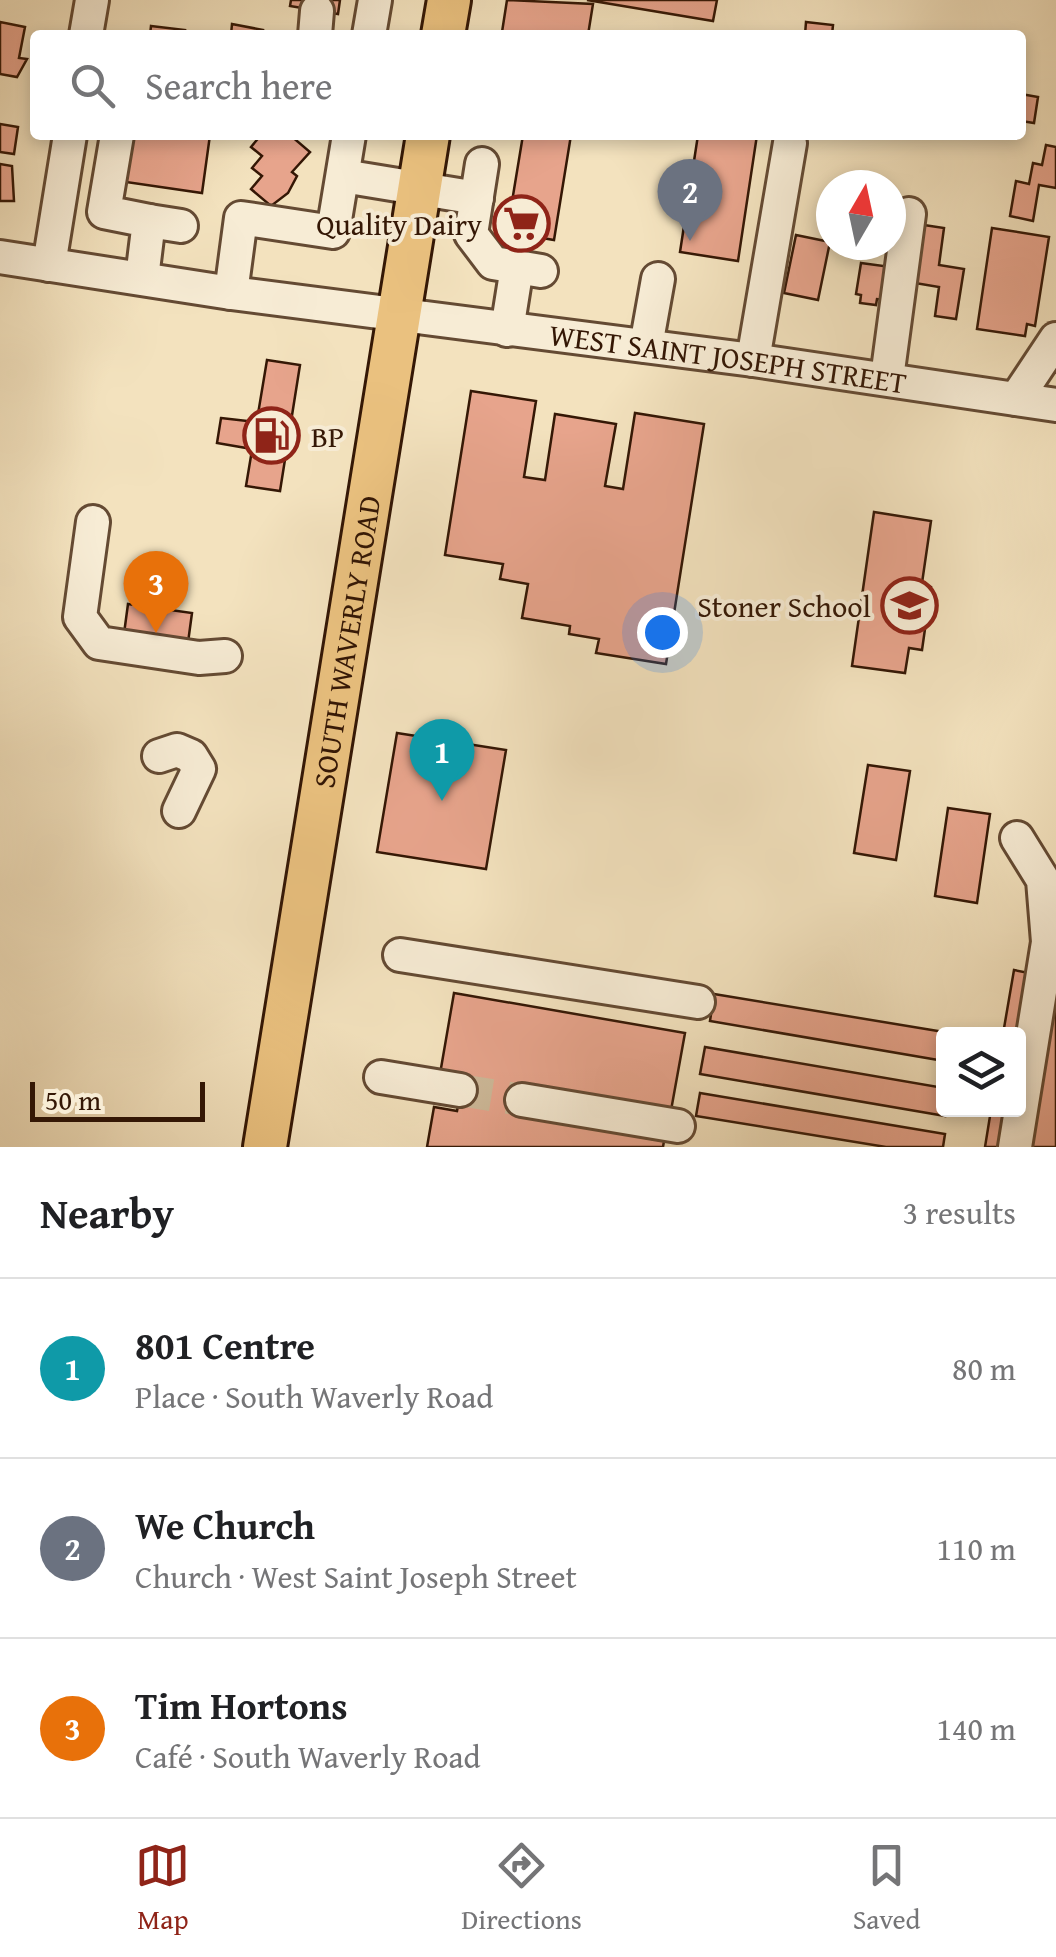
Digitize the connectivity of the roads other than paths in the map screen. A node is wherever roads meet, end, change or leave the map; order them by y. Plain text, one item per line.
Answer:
1 (92, 0) edge
2 (375, 0) edge
3 (449, 0) edge
4 (87, 30) edge
5 (370, 30) edge
6 (445, 30) edge
7 (69, 140) edge
8 (116, 140) edge
9 (349, 140) edge
10 (427, 140) edge
11 (790, 143) dead end
12 (482, 164) dead end
13 (343, 176) junction
14 (421, 188) junction
15 (476, 198) junction
16 (909, 214) dead end
17 (0, 257) edge
18 (49, 265) junction
19 (142, 278) junction
20 (658, 279) dead end
21 (231, 293) junction
22 (401, 315) junction
23 (507, 330) junction
24 (1056, 338) edge
25 (646, 346) junction
26 (753, 360) junction
27 (886, 378) junction
28 (1016, 399) junction
29 (1056, 404) edge
30 (93, 522) dead end
31 (225, 656) dead end
32 (159, 756) dead end
33 (179, 810) dead end
34 (1017, 838) dead end
35 (400, 955) dead end
36 (698, 1002) dead end
37 (381, 1077) dead end
38 (460, 1090) tunnel mouth
39 (522, 1100) tunnel mouth
40 (678, 1126) dead end
41 (265, 1147) edge
42 (1015, 1147) edge

1 - 4 street
2 - 5 street
3 - 6 main road
7 - 18 street
8 - 19 street
9 - 13 street
10 - 14 main road, SOUTH WAVERLY ROAD
11 - 26 street
12 - 15 street
13 - 14 street
13 - 21 street
14 - 15 street
14 - 22 main road, SOUTH WAVERLY ROAD
15 - 23 street
16 - 27 street
17 - 18 street, WEST SAINT JOSEPH STREET
18 - 19 street, WEST SAINT JOSEPH STREET
19 - 21 street, WEST SAINT JOSEPH STREET
20 - 25 street
21 - 22 street, WEST SAINT JOSEPH STREET
22 - 23 street, WEST SAINT JOSEPH STREET
22 - 41 main road, SOUTH WAVERLY ROAD
23 - 25 street, WEST SAINT JOSEPH STREET
24 - 28 street
25 - 26 street, WEST SAINT JOSEPH STREET
26 - 27 street, WEST SAINT JOSEPH STREET
27 - 28 street, WEST SAINT JOSEPH STREET
28 - 29 street, WEST SAINT JOSEPH STREET
30 - 31 street
32 - 33 street
34 - 42 street
35 - 36 street
37 - 38 street
39 - 40 street

